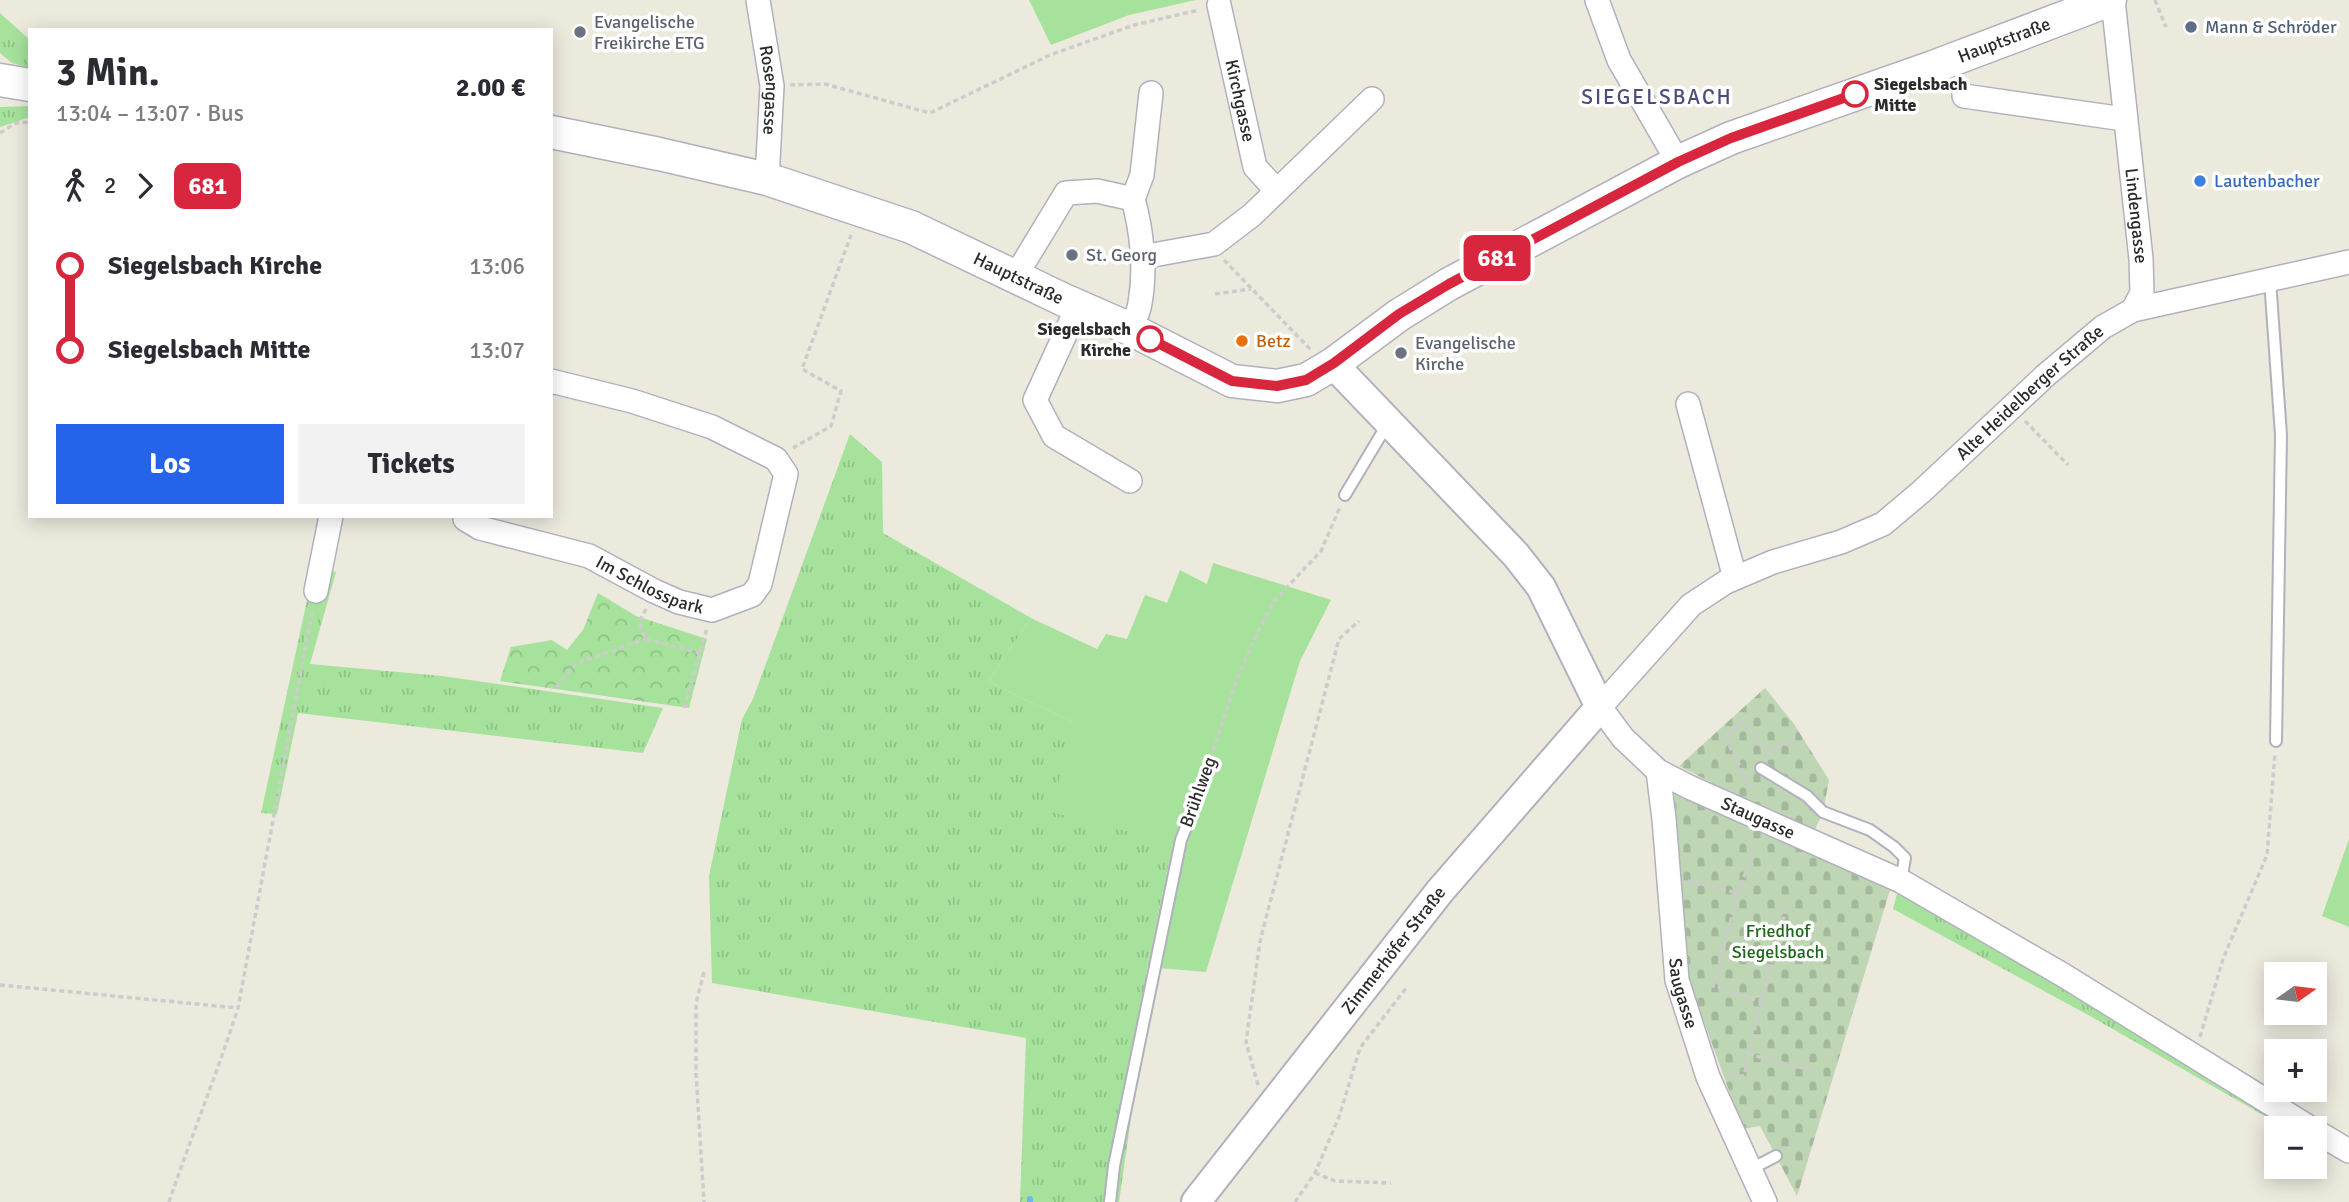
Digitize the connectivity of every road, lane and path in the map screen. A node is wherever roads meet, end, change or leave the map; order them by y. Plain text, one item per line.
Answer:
1 (758, 0) edge
2 (1597, 0) edge
3 (2111, 0) edge
4 (2155, 0) edge
5 (1219, 5) joint
6 (2166, 27) dead end
7 (0, 80) edge
8 (28, 85) edge
9 (772, 86) junction
10 (1151, 93) dead end
11 (1964, 96) dead end
12 (1372, 99) dead end
13 (2124, 119) junction
14 (28, 122) edge
15 (553, 132) edge
16 (0, 133) edge
17 (1678, 162) junction
18 (767, 179) junction
19 (1276, 190) junction
20 (1133, 199) junction
21 (860, 209) junction
22 (1214, 244) junction
23 (1142, 257) junction
24 (2349, 262) edge
25 (1015, 277) junction
26 (2270, 280) junction
27 (1251, 289) junction
28 (1215, 294) dead end
29 (1078, 306) junction
30 (2133, 310) junction
31 (1130, 329) junction
32 (1330, 365) junction
33 (553, 381) edge
34 (1688, 404) dead end
35 (2012, 407) junction
36 (1388, 423) junction
37 (776, 458) junction
38 (2068, 466) dead end
39 (1130, 481) dead end
40 (1345, 495) joint
41 (331, 518) edge
42 (466, 518) edge
43 (1735, 578) junction
44 (654, 591) junction
45 (316, 592) joint
46 (712, 610) junction
47 (1359, 621) dead end
48 (645, 639) junction
49 (700, 653) junction
50 (556, 687) dead end
51 (1600, 706) junction
52 (684, 708) dead end
53 (1794, 739) dead end
54 (2276, 741) joint
55 (1769, 752) junction
56 (1761, 768) junction
57 (1658, 771) junction
58 (1201, 789) joint
59 (1755, 848) dead end
60 (1669, 879) junction
61 (1901, 881) junction
62 (1738, 893) junction
63 (1787, 906) dead end
64 (704, 972) dead end
65 (0, 985) edge
66 (1407, 987) dead end
67 (1760, 1000) junction
68 (237, 1008) junction
69 (1748, 1054) junction
70 (2193, 1058) junction
71 (1817, 1072) dead end
72 (1708, 1077) junction
73 (1275, 1101) junction
74 (2290, 1116) edge
75 (2327, 1138) edge
76 (2349, 1151) edge
77 (1776, 1156) dead end
78 (1749, 1170) junction
79 (1315, 1173) junction
80 (1391, 1183) dead end
81 (169, 1202) edge
82 (704, 1202) edge
83 (1110, 1202) edge
84 (1196, 1202) edge
85 (1295, 1202) edge
86 (1765, 1202) edge

1 - 9 street, Rosengasse
2 - 17 street
3 - 13 street, Lindengasse
3 - 17 main road, Hauptstraße
4 - 6 path
5 - 9 path
5 - 19 street, Kirchgasse
7 - 8 main road
9 - 18 street, Rosengasse
10 - 20 street
11 - 13 street
12 - 19 street
13 - 30 street, Lindengasse
14 - 16 path
15 - 18 main road, Hauptstraße
17 - 32 main road, Hauptstraße
18 - 21 main road, Hauptstraße
19 - 22 street
20 - 23 street
20 - 25 street
21 - 25 main road, Hauptstraße
21 - 37 path
22 - 23 street
22 - 27 path
23 - 31 street
24 - 26 street, Alte Heidelberger Straße
25 - 29 main road, Hauptstraße
26 - 30 street, Alte Heidelberger Straße
26 - 54 lane
27 - 28 path
27 - 32 path
29 - 31 main road, Hauptstraße
29 - 39 street
30 - 35 street, Alte Heidelberger Straße
31 - 32 main road, Hauptstraße
32 - 36 street, Staugasse
33 - 37 street
34 - 43 street
35 - 38 path
35 - 43 street, Alte Heidelberger Straße
36 - 40 lane
36 - 51 street, Staugasse
37 - 46 street, Im Schlosspark
40 - 58 path, Brühlweg
41 - 45 street
42 - 44 street, Im Schlosspark
43 - 51 street, Alte Heidelberger Straße
44 - 46 street, Im Schlosspark
44 - 48 path
45 - 68 path
46 - 49 path
47 - 73 path
48 - 49 path
48 - 50 path
49 - 52 path
51 - 57 street, Staugasse
51 - 73 street, Zimmerhöfer Straße
53 - 55 path
54 - 70 path
55 - 56 path
55 - 56 path
56 - 61 lane
57 - 60 street, Saugasse
57 - 61 street, Staugasse
58 - 83 lane, Brühlweg
59 - 62 path
60 - 62 path
60 - 72 street, Saugasse
61 - 70 street, Staugasse
62 - 67 path
63 - 67 path
64 - 82 path
65 - 68 path
66 - 79 path
67 - 69 path
68 - 81 path
69 - 71 path
69 - 72 path
70 - 74 street, Staugasse
72 - 78 street, Saugasse
73 - 84 street, Zimmerhöfer Straße
75 - 76 street, Staugasse
77 - 78 lane
78 - 86 street, Saugasse
79 - 80 path
79 - 85 path

